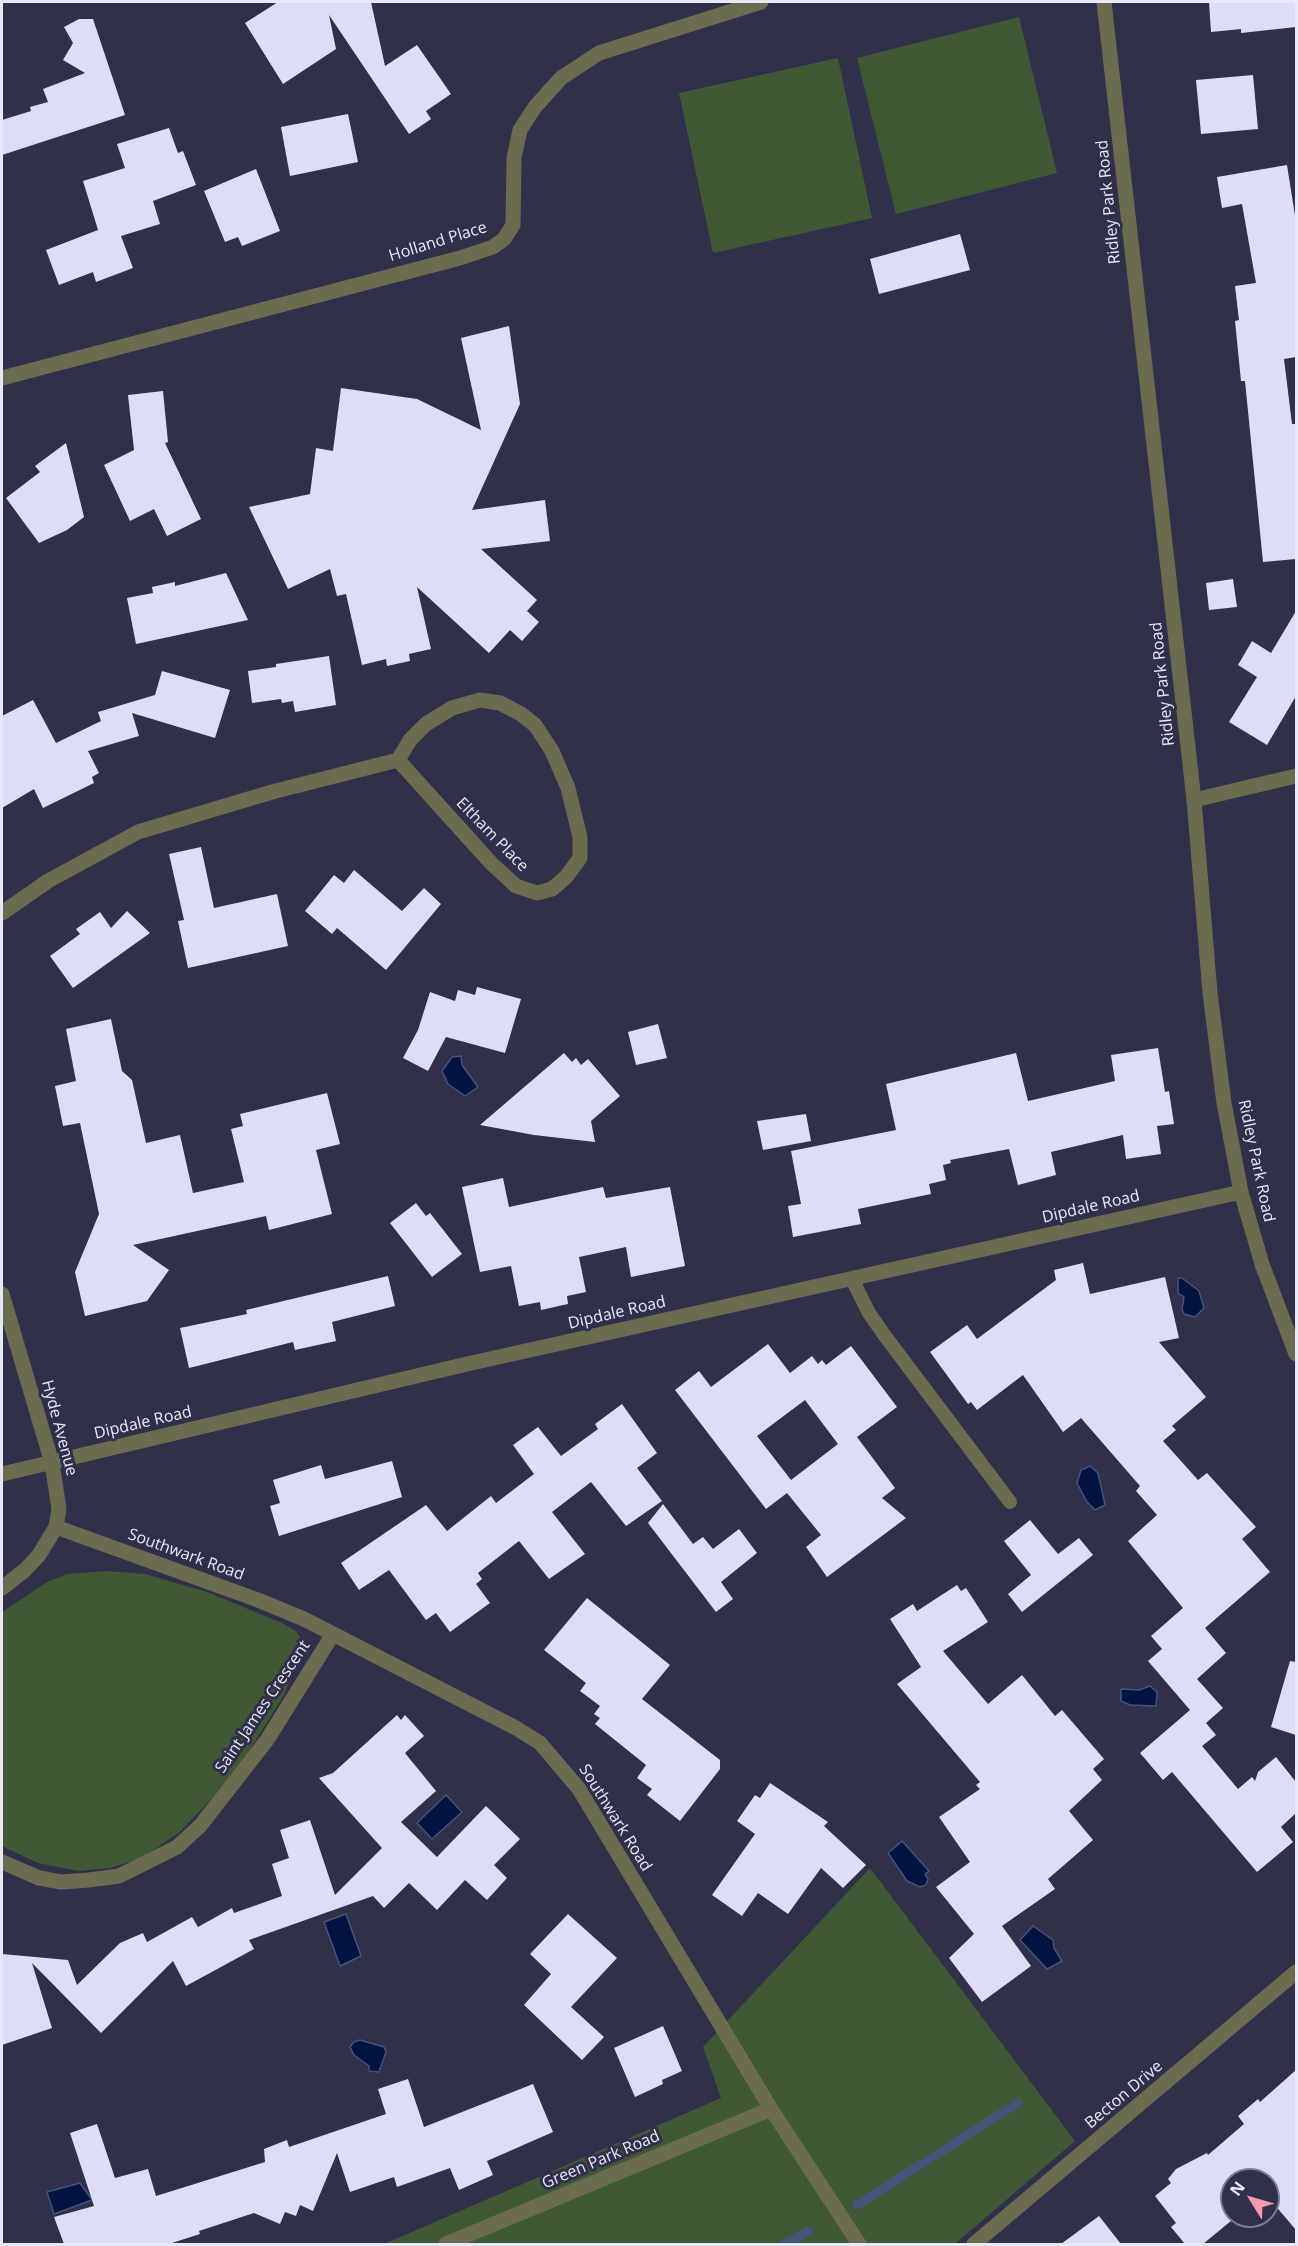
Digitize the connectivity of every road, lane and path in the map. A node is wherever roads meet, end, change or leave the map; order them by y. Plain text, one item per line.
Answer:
1 (760, 2) edge
2 (1104, 2) edge
3 (2, 378) edge
4 (398, 760) junction
5 (1296, 776) edge
6 (1194, 800) junction
7 (2, 913) edge
8 (1241, 1192) junction
9 (852, 1279) junction
10 (2, 1294) edge
11 (1296, 1354) edge
12 (52, 1463) junction
13 (2, 1474) edge
14 (1010, 1502) dead end
15 (56, 1527) junction
16 (2, 1588) edge
17 (333, 1634) junction
18 (2, 1862) edge
19 (1296, 1972) edge
20 (771, 2109) junction
21 (446, 2244) edge
22 (859, 2244) edge
23 (974, 2244) edge

1 - 3 street, Holland Place
2 - 6 street, Ridley Park Road
4 - 4 street, Eltham Place
4 - 7 street
5 - 6 street
6 - 8 street, Ridley Park Road
8 - 9 street, Dipdale Road
8 - 11 street, Ridley Park Road
9 - 12 street, Dipdale Road
9 - 14 lane
10 - 12 street, Hyde Avenue
12 - 13 street, Dipdale Road
12 - 15 street, Hyde Avenue
15 - 16 street, Hyde Avenue
15 - 17 street, Southwark Road
17 - 18 street, Saint James Crescent
17 - 20 street, Southwark Road
19 - 23 street, Becton Drive
20 - 21 street, Green Park Road
20 - 22 street, Southwark Road

